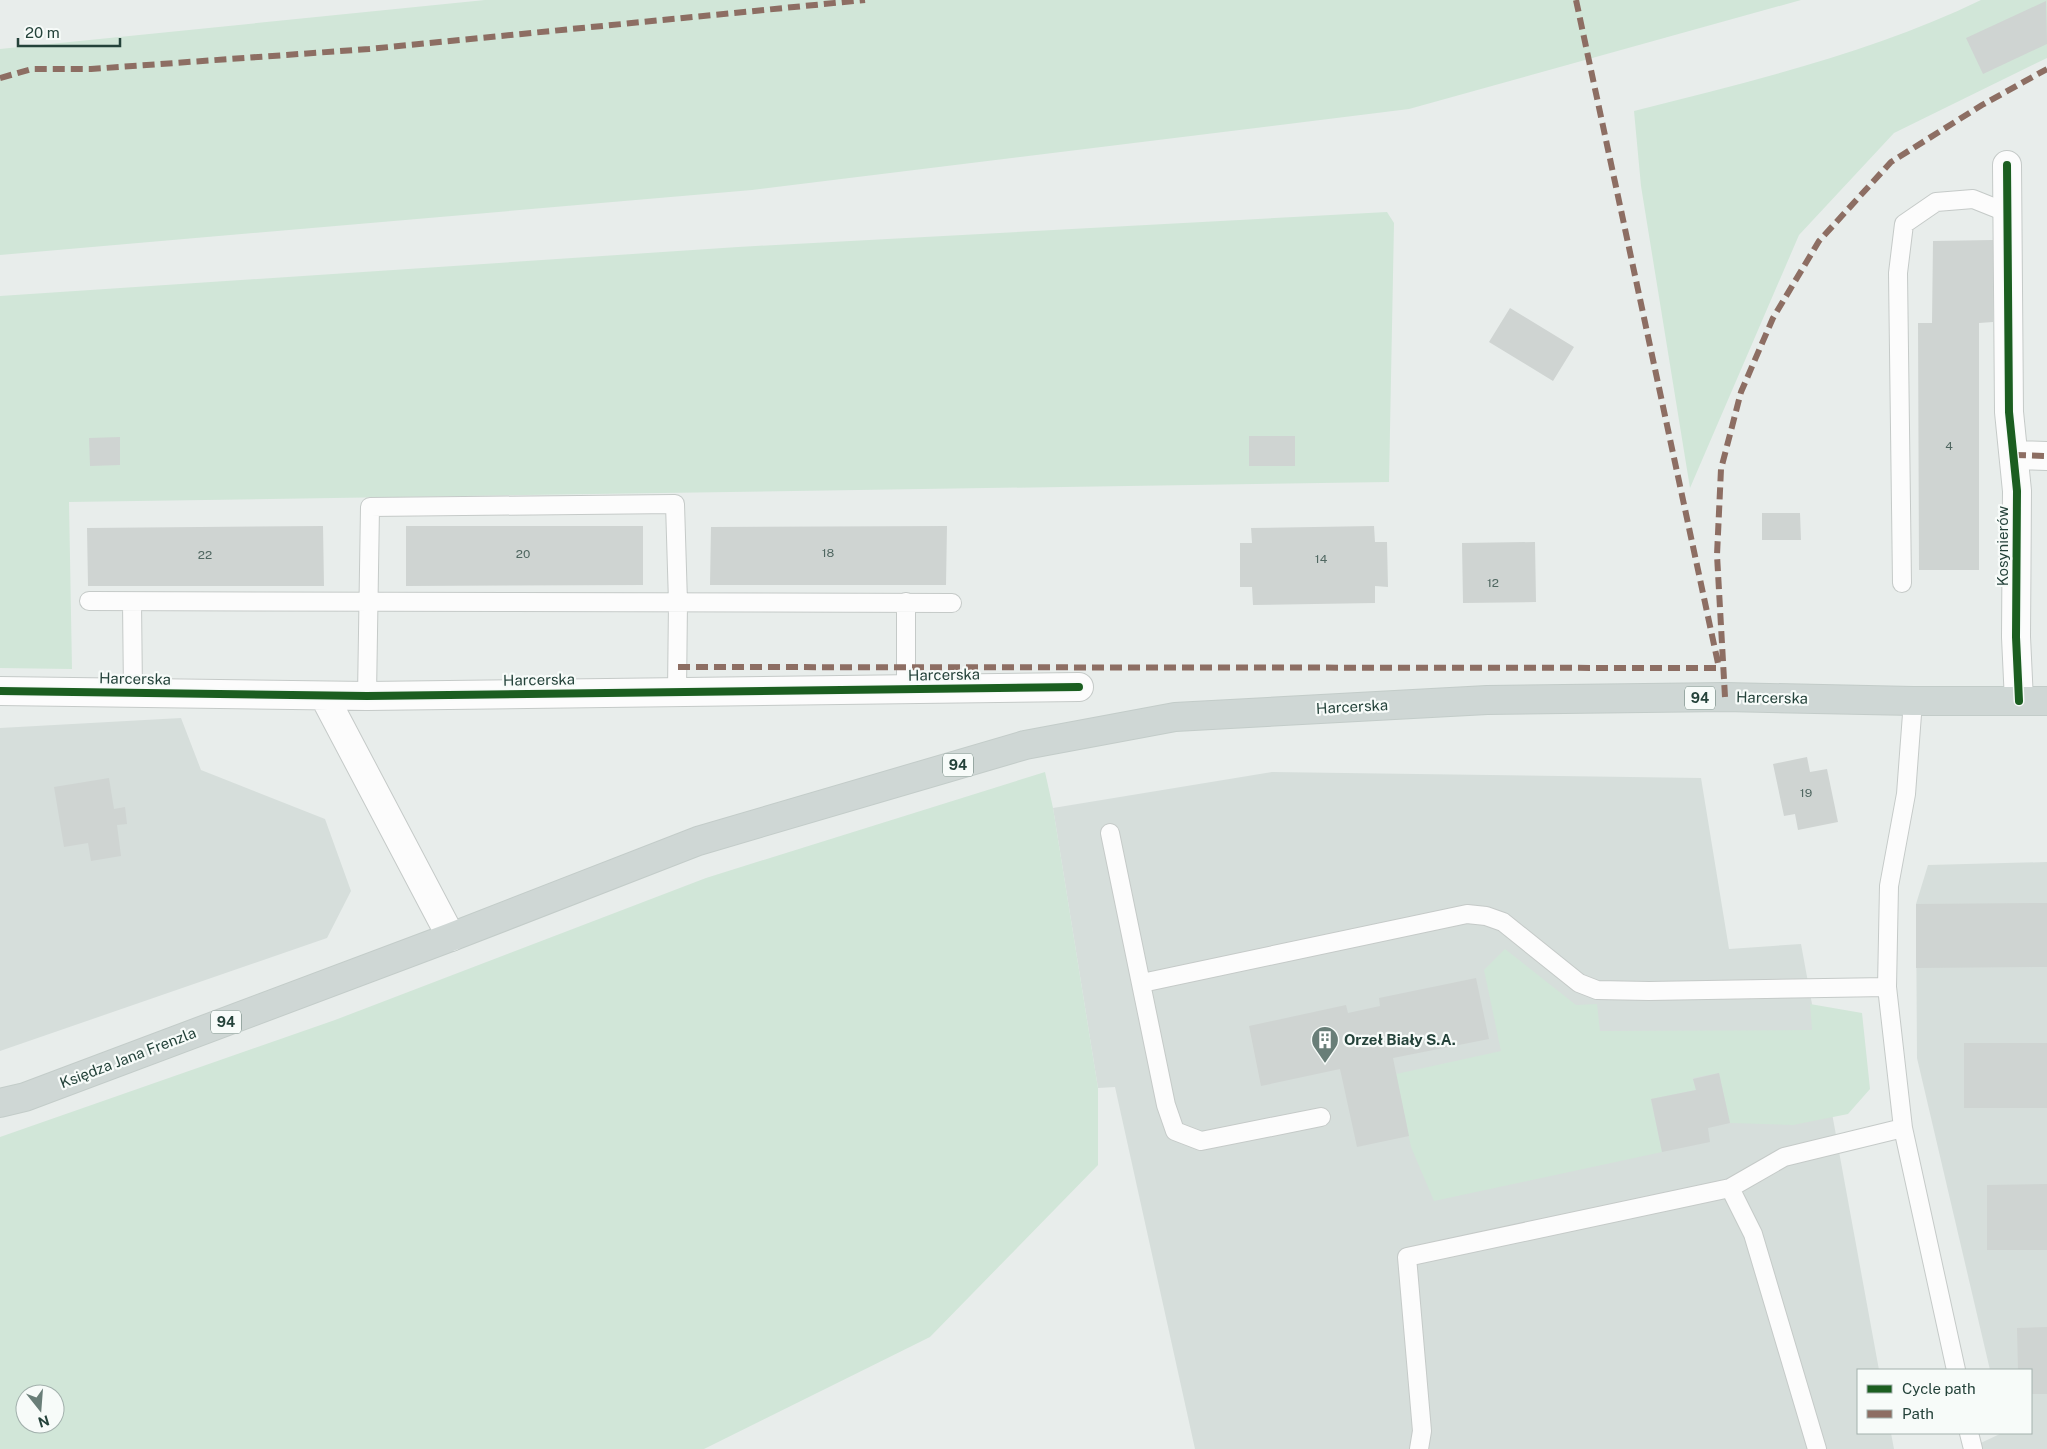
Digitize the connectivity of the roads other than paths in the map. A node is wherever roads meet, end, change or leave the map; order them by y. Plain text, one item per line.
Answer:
1 (2007, 164) dead end
2 (2008, 213) junction
3 (2014, 455) junction
4 (2047, 456) edge
5 (1902, 584) dead end
6 (89, 601) dead end
7 (369, 601) junction
8 (132, 602) junction
9 (678, 602) junction
10 (906, 602) junction
11 (952, 603) dead end
12 (1079, 687) dead end
13 (906, 689) junction
14 (0, 690) edge
15 (678, 692) junction
16 (133, 693) junction
17 (324, 696) junction
18 (368, 696) junction
19 (1912, 701) junction
20 (2019, 701) junction
21 (2047, 701) edge
22 (1110, 834) dead end
23 (451, 937) junction
24 (1142, 983) junction
25 (1887, 986) junction
26 (0, 1103) edge
27 (1321, 1117) dead end
28 (1903, 1128) junction
29 (1730, 1188) junction
30 (1956, 1369) edge
31 (1969, 1434) edge
32 (1419, 1449) edge
33 (1817, 1449) edge
34 (1973, 1449) edge

1 - 2 street, Kosynierów
2 - 3 street, Kosynierów
2 - 5 lane
3 - 4 street
3 - 20 street, Kosynierów
6 - 8 lane
7 - 8 lane
7 - 9 lane
7 - 9 lane
7 - 18 lane
8 - 16 lane
9 - 10 lane
9 - 15 lane
10 - 11 lane
10 - 13 lane
12 - 13 street, Harcerska
13 - 15 street, Harcerska
14 - 16 street, Harcerska
15 - 18 street, Harcerska
16 - 17 street, Harcerska
17 - 18 street, Harcerska
17 - 23 street
19 - 20 main road, Harcerska / 94
19 - 23 main road, Harcerska / 94
19 - 25 lane
20 - 21 main road, Harcerska / 94
22 - 24 lane
23 - 26 main road, Księdza Jana Frenzla / 94
24 - 25 lane
24 - 27 lane
25 - 28 lane
28 - 29 lane
28 - 30 lane
29 - 32 lane
29 - 33 lane
31 - 34 lane

